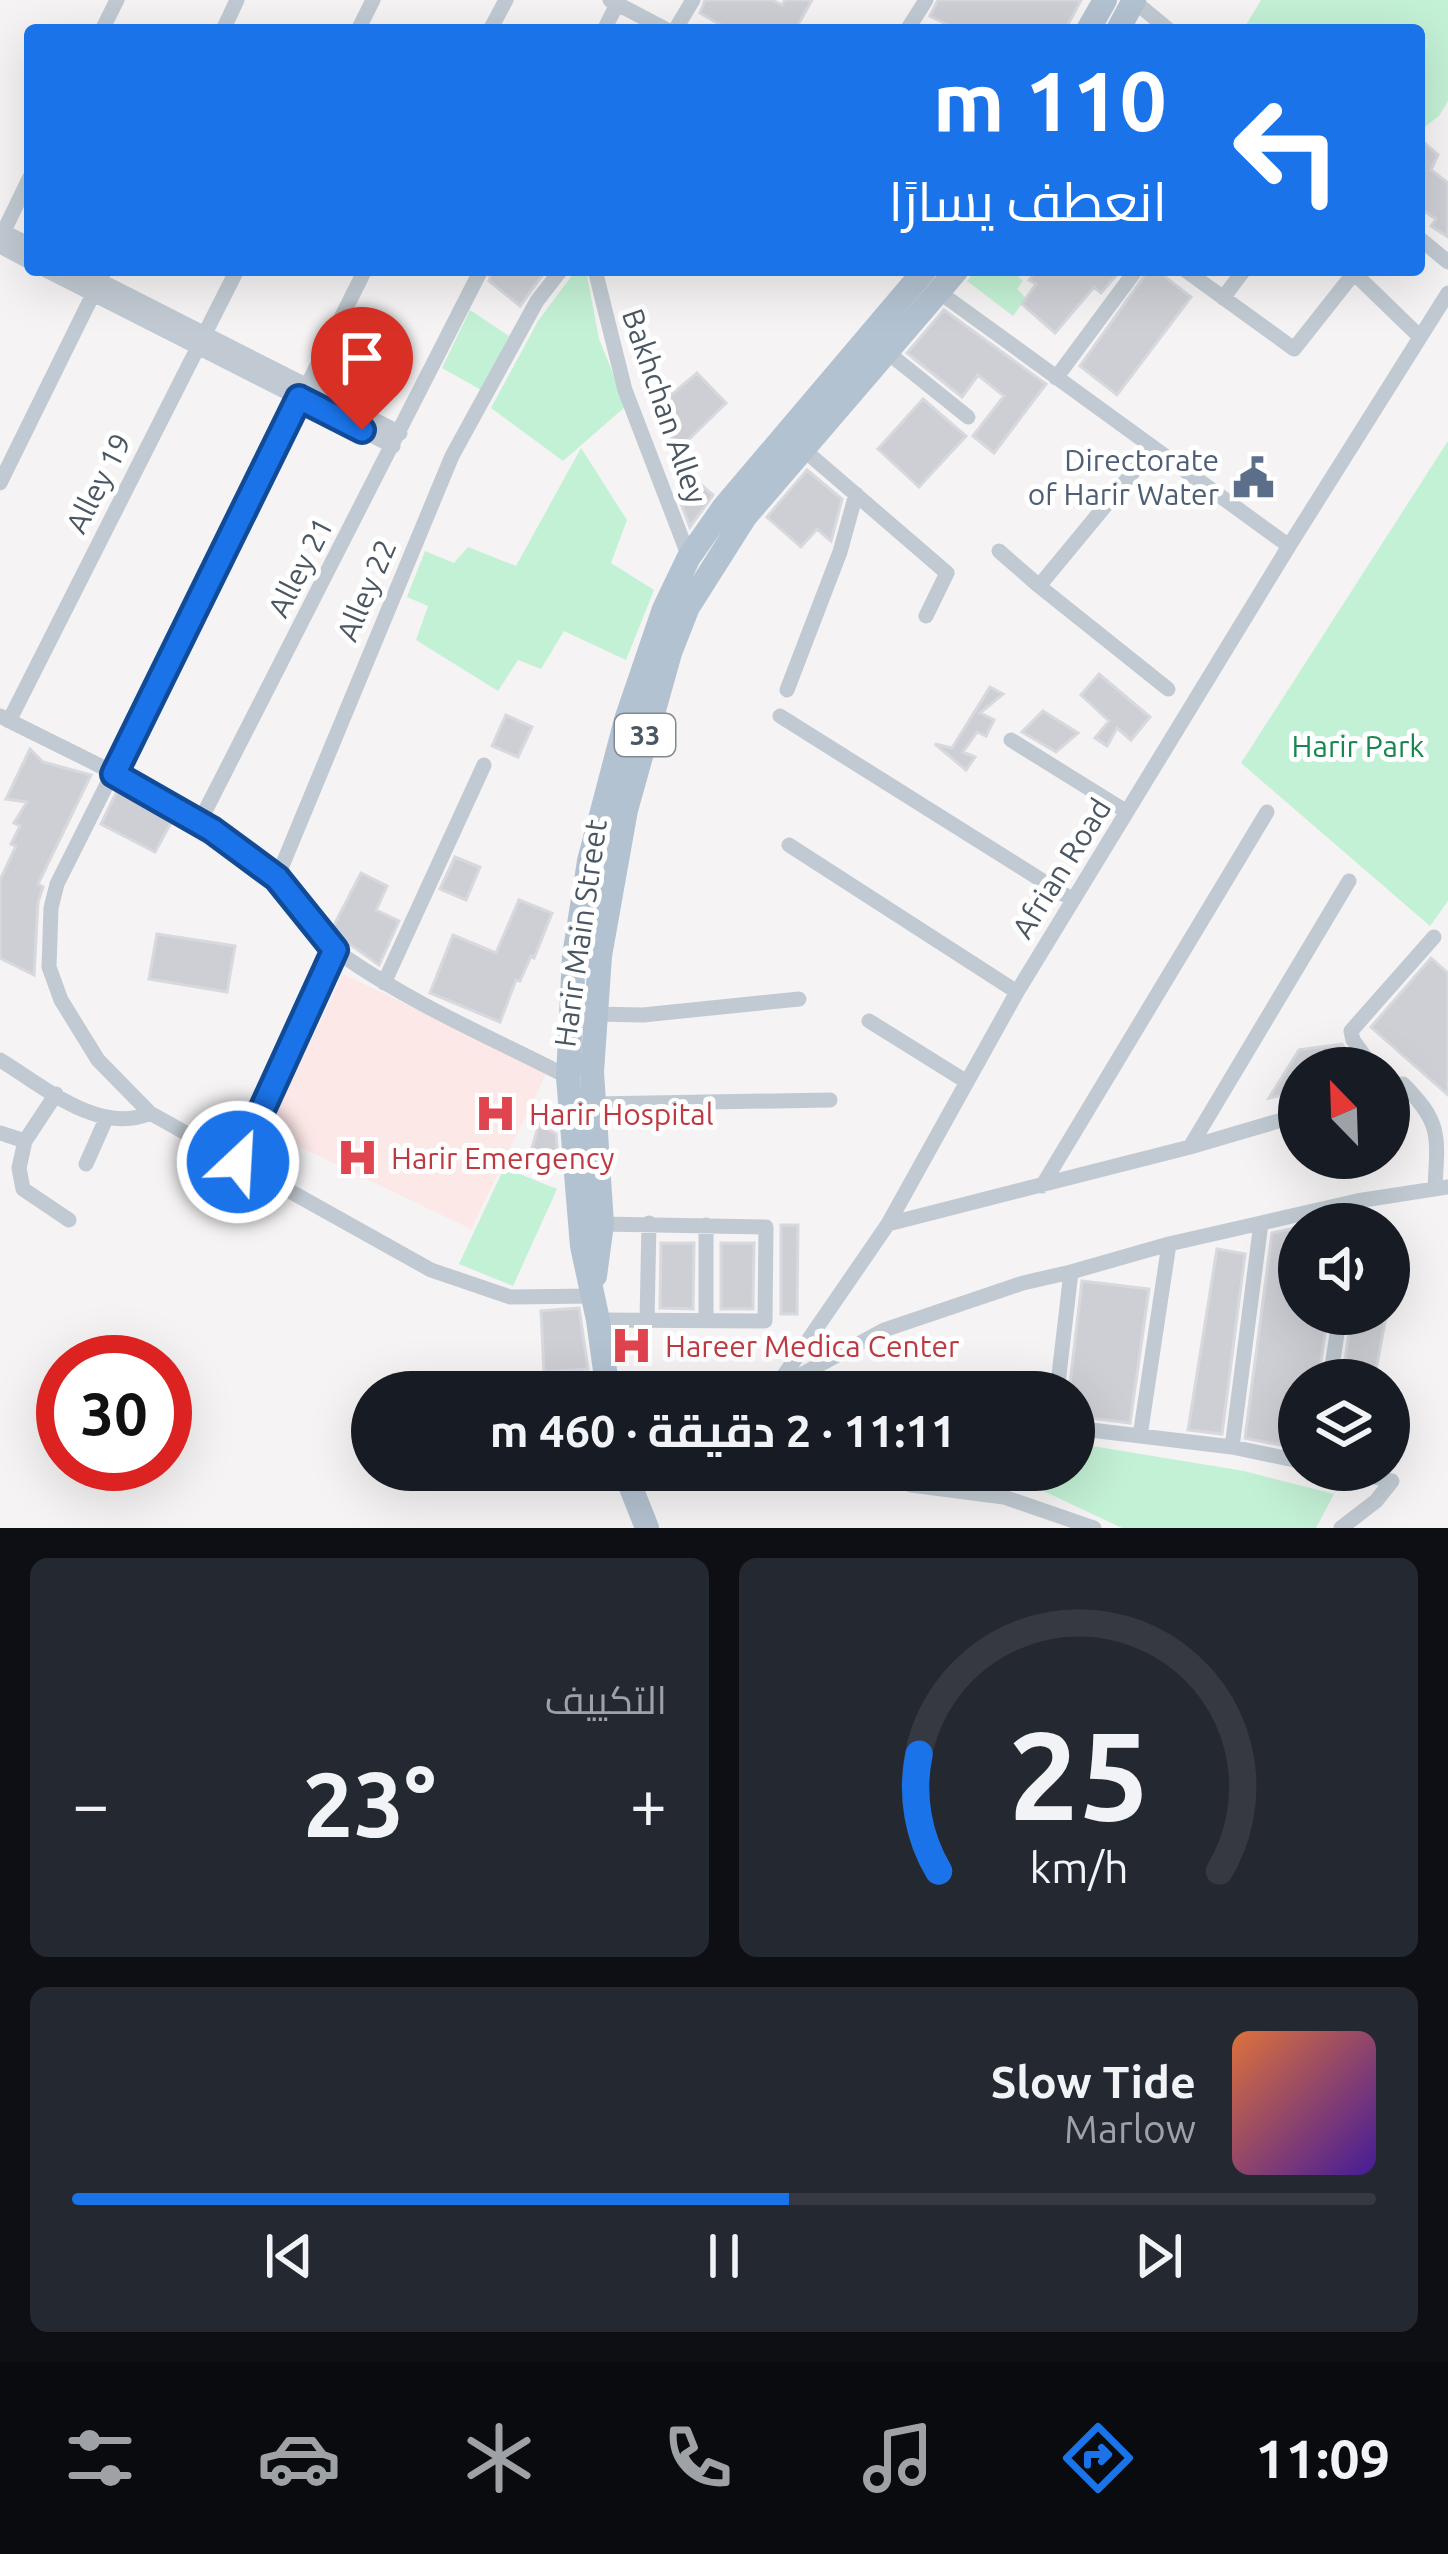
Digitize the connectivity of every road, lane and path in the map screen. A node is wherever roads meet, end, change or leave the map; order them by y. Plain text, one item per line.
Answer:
1 (1134, 0) edge
2 (614, 2) edge
3 (659, 24) edge
4 (1162, 24) edge
5 (24, 189) edge
6 (1, 237) edge
7 (24, 257) edge
8 (234, 276) edge
9 (362, 276) edge
10 (478, 276) edge
11 (556, 276) edge
12 (596, 276) edge
13 (1132, 276) edge
14 (1193, 276) edge
15 (1240, 276) edge
16 (1352, 276) edge
17 (1357, 276) edge
18 (941, 277) edge
19 (99, 281) edge
20 (1448, 292) edge
21 (1223, 298) junction
22 (1420, 337) junction
23 (201, 340) junction
24 (887, 352) junction
25 (1055, 378) junction
26 (302, 392) junction
27 (968, 417) dead end
28 (396, 440) junction
29 (1153, 448) junction
30 (803, 449) junction
31 (0, 483) edge
32 (856, 494) junction
33 (1289, 546) junction
34 (999, 551) dead end
35 (689, 557) junction
36 (1040, 586) junction
37 (926, 616) dead end
38 (1168, 689) dead end
39 (787, 690) dead end
40 (779, 716) dead end
41 (4, 718) edge
42 (1011, 740) dead end
43 (484, 765) dead end
44 (114, 774) junction
45 (1127, 812) junction
46 (1267, 812) dead end
47 (199, 823) junction
48 (789, 845) dead end
49 (277, 878) junction
50 (1349, 881) dead end
51 (1073, 900) junction
52 (1434, 937) dead end
53 (335, 950) junction
54 (384, 983) junction
55 (1017, 992) junction
56 (799, 1000) dead end
57 (594, 1014) junction
58 (869, 1021) dead end
59 (1361, 1047) edge
60 (0, 1060) edge
61 (568, 1077) junction
62 (967, 1082) junction
63 (1410, 1091) edge
64 (56, 1094) junction
65 (830, 1100) dead end
66 (593, 1104) junction
67 (150, 1113) junction
68 (106, 1119) junction
69 (1278, 1121) edge
70 (1443, 1129) edge
71 (0, 1132) edge
72 (25, 1141) junction
73 (1190, 1147) junction
74 (238, 1162) junction
75 (86, 1164) dead end
76 (1042, 1186) junction
77 (1442, 1186) edge
78 (1357, 1201) joint
79 (69, 1220) dead end
80 (1261, 1222) junction
81 (649, 1223) junction
82 (602, 1224) junction
83 (888, 1224) junction
84 (706, 1225) junction
85 (1169, 1244) junction
86 (1071, 1271) junction
87 (596, 1308) junction
88 (706, 1320) junction
89 (647, 1321) junction
90 (605, 1371) edge
91 (786, 1371) edge
92 (806, 1371) edge
93 (1059, 1371) edge
94 (1095, 1431) edge
95 (1140, 1436) junction
96 (1232, 1447) junction
97 (1278, 1457) edge
98 (632, 1491) edge
99 (958, 1491) edge
100 (1384, 1491) edge
101 (647, 1528) edge
102 (1094, 1528) edge
103 (1341, 1528) edge

1 - 4 street
2 - 3 street
5 - 6 street
6 - 7 street
8 - 23 street, Alley 19
9 - 26 street
10 - 28 street, Alley 21
11 - 49 street, Alley 22
12 - 35 street, Bakhchan Alley
13 - 25 street
14 - 21 street
15 - 21 street
16 - 21 street
17 - 22 street
18 - 24 main road, Harir Main Street / 33
18 - 25 street
18 - 35 main road, Harir Main Street / 33
19 - 23 street
19 - 31 street
20 - 22 street, Afrian Road
22 - 33 street, Afrian Road
23 - 26 street
23 - 41 street, Alley 19
24 - 27 street
24 - 30 main road, Harir Main Street / 33
25 - 29 street
26 - 28 street
26 - 44 street
28 - 47 street, Alley 21
29 - 33 street
29 - 36 street
30 - 32 street
30 - 57 main road, Harir Main Street / 33
32 - 37 street
32 - 39 street
33 - 45 street, Afrian Road
34 - 36 street
35 - 61 main road, Harir Main Street / 33
36 - 38 street
40 - 51 street
41 - 44 street
42 - 45 street
43 - 54 street
44 - 47 street
44 - 67 street
45 - 51 street, Afrian Road
46 - 76 street
47 - 49 street
48 - 55 street
49 - 53 street
50 - 73 street
51 - 55 street, Afrian Road
52 - 59 street
53 - 54 street
53 - 74 street
54 - 61 street
55 - 62 street, Afrian Road
56 - 57 street
57 - 66 main road, Harir Main Street / 33
58 - 62 street
60 - 64 street
61 - 87 main road, Harir Main Street / 33
62 - 83 street, Afrian Road
63 - 70 street
64 - 68 street
64 - 72 street
65 - 66 street
66 - 82 main road, Harir Main Street / 33
67 - 68 street
67 - 74 street
68 - 75 street
69 - 73 street
70 - 77 street
71 - 72 street
72 - 79 street
73 - 76 street
74 - 87 street
76 - 83 street
77 - 78 street
78 - 80 street
80 - 85 street
80 - 96 street
81 - 82 street
81 - 84 street
81 - 89 street
82 - 87 main road, Harir Main Street / 33
83 - 91 street, Afrian Road
84 - 88 street
84 - 88 street
85 - 86 street
85 - 95 street
86 - 92 street
86 - 93 street
87 - 89 street
87 - 90 main road, 33
88 - 89 street
94 - 95 street
95 - 96 street
96 - 97 street
98 - 101 main road
99 - 102 street
100 - 103 street

